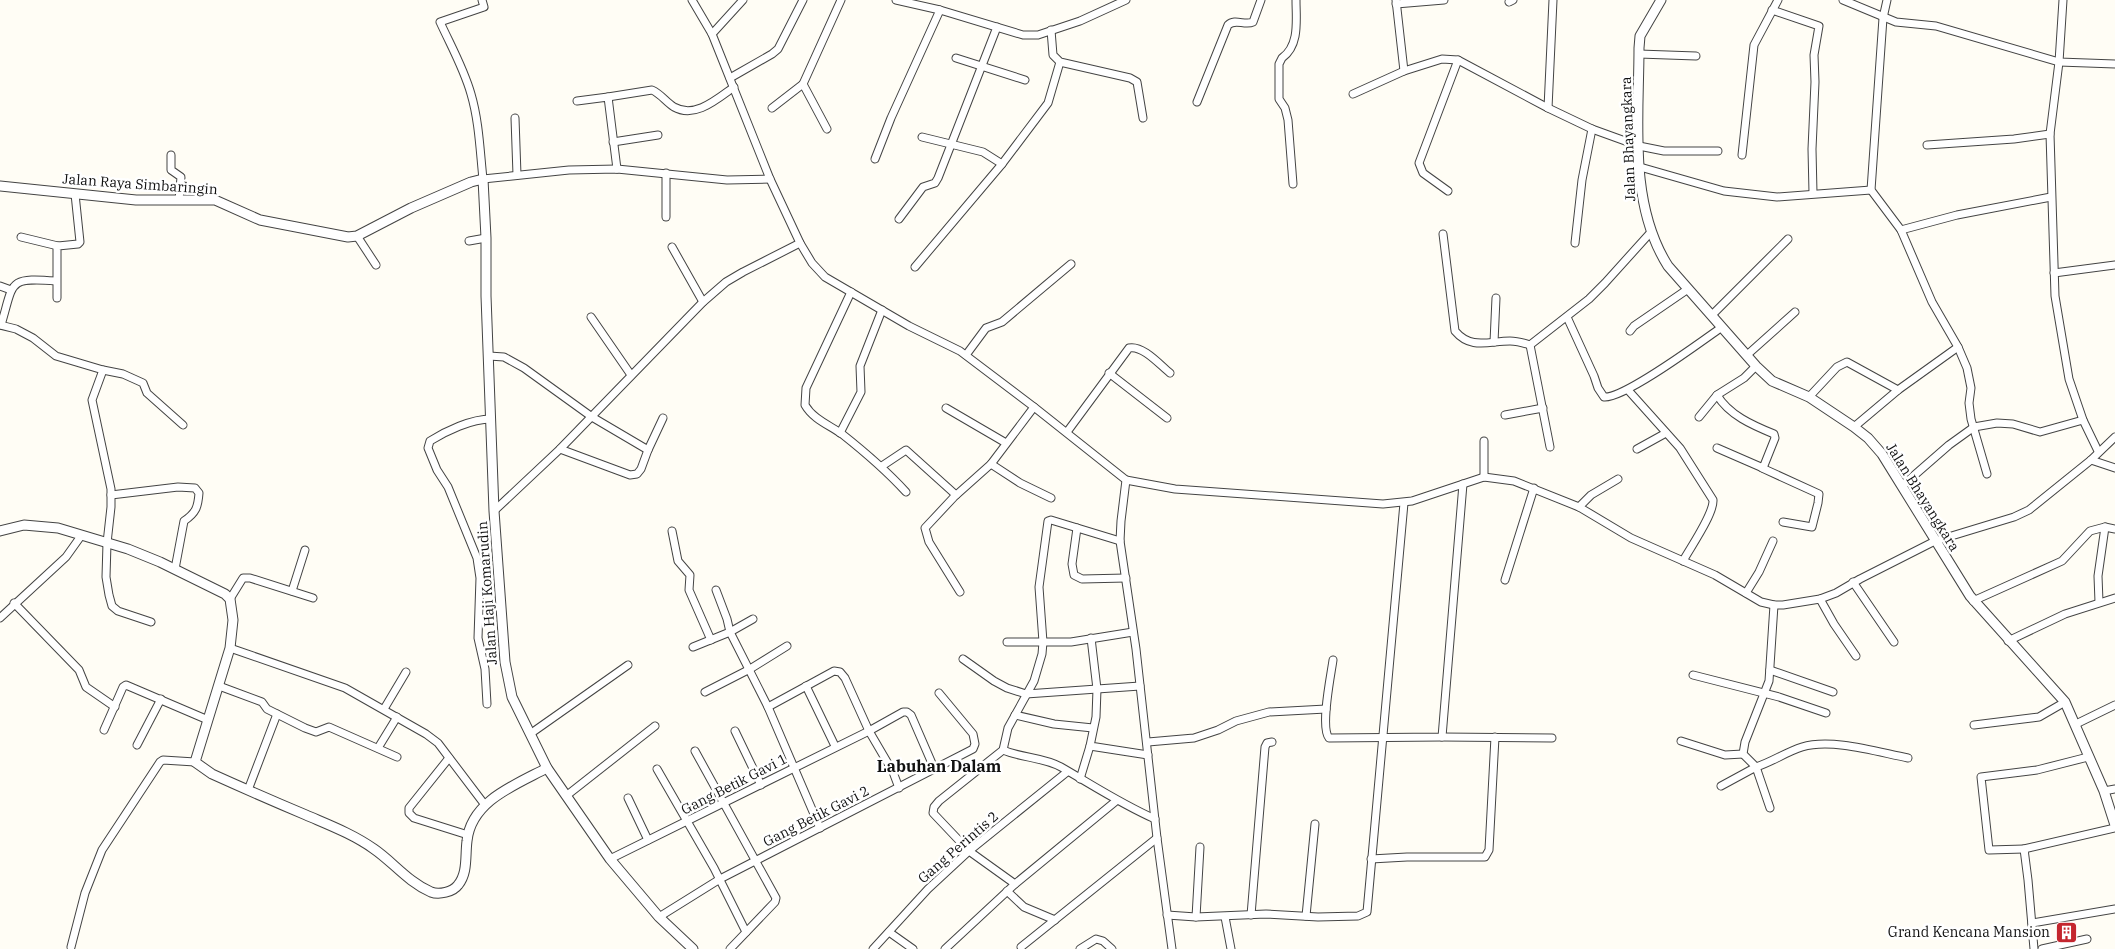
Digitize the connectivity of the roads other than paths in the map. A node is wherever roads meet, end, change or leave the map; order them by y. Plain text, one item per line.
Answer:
1 (482, 0) edge
2 (692, 0) edge
3 (743, 0) edge
4 (803, 0) edge
5 (841, 0) edge
6 (896, 0) edge
7 (1126, 0) edge
8 (1261, 0) edge
9 (1296, 0) edge
10 (1444, 0) edge
11 (1553, 0) edge
12 (1661, 0) edge
13 (1778, 0) edge
14 (1843, 0) edge
15 (1886, 0) edge
16 (2063, 0) edge
17 (1396, 2) edge
18 (940, 10) junction
19 (1772, 10) junction
20 (1883, 18) junction
21 (997, 27) junction
22 (1051, 30) junction
23 (712, 34) junction
24 (1639, 54) junction
25 (1696, 56) dead end
26 (956, 58) dead end
27 (1458, 60) junction
28 (1060, 62) junction
29 (2059, 62) junction
30 (2115, 64) edge
31 (982, 65) junction
32 (1404, 71) junction
33 (730, 78) junction
34 (1025, 80) dead end
35 (803, 84) junction
36 (734, 87) junction
37 (1353, 94) dead end
38 (608, 97) junction
39 (577, 101) dead end
40 (1197, 102) dead end
41 (772, 108) dead end
42 (1548, 108) junction
43 (515, 118) dead end
44 (1143, 118) dead end
45 (827, 128) dead end
46 (1592, 129) junction
47 (2050, 134) junction
48 (658, 135) dead end
49 (922, 137) dead end
50 (613, 142) junction
51 (950, 145) junction
52 (1639, 146) junction
53 (1927, 146) dead end
54 (1718, 151) dead end
55 (171, 155) dead end
56 (1742, 155) dead end
57 (875, 159) dead end
58 (1002, 164) junction
59 (1640, 167) junction
60 (617, 169) junction
61 (666, 172) junction
62 (517, 175) junction
63 (770, 178) junction
64 (477, 181) junction
65 (1293, 184) dead end
66 (0, 186) edge
67 (1871, 190) junction
68 (1448, 191) dead end
69 (1814, 193) junction
70 (75, 194) junction
71 (2051, 197) junction
72 (179, 200) junction
73 (666, 217) dead end
74 (899, 219) dead end
75 (1901, 230) junction
76 (1651, 232) junction
77 (1444, 234) dead end
78 (358, 236) junction
79 (21, 237) dead end
80 (1788, 239) dead end
81 (800, 244) junction
82 (1575, 244) dead end
83 (58, 246) junction
84 (672, 247) dead end
85 (1071, 264) dead end
86 (376, 265) dead end
87 (2115, 265) edge
88 (915, 267) dead end
89 (2054, 273) junction
90 (56, 281) junction
91 (0, 286) edge
92 (1688, 289) junction
93 (12, 290) junction
94 (851, 292) junction
95 (57, 298) dead end
96 (1496, 298) dead end
97 (703, 302) junction
98 (882, 310) junction
99 (1795, 312) dead end
100 (1712, 315) junction
101 (591, 317) dead end
102 (1566, 318) junction
103 (0, 325) edge
104 (1722, 327) junction
105 (1630, 331) dead end
106 (1494, 342) junction
107 (1530, 344) junction
108 (1958, 347) junction
109 (966, 355) junction
110 (1747, 355) junction
111 (490, 356) junction
112 (1756, 366) junction
113 (103, 370) junction
114 (1109, 373) junction
115 (1170, 373) dead end
116 (632, 375) junction
117 (1628, 390) junction
118 (1898, 390) junction
119 (1717, 395) junction
120 (1809, 397) junction
121 (1034, 407) junction
122 (946, 408) dead end
123 (1543, 408) junction
124 (1505, 415) dead end
125 (592, 417) junction
126 (1699, 417) dead end
127 (663, 418) dead end
128 (1167, 418) dead end
129 (486, 419) junction
130 (2083, 420) junction
131 (183, 425) dead end
132 (1854, 427) junction
133 (1974, 427) junction
134 (1066, 432) junction
135 (840, 433) junction
136 (1666, 433) junction
137 (2115, 437) edge
138 (1484, 441) dead end
139 (1006, 443) junction
140 (1550, 447) dead end
141 (560, 448) junction
142 (1717, 448) dead end
143 (1637, 449) dead end
144 (648, 450) junction
145 (2098, 451) junction
146 (2091, 460) junction
147 (991, 464) junction
148 (882, 466) junction
149 (1762, 468) junction
150 (2115, 468) edge
151 (1987, 474) dead end
152 (1484, 477) junction
153 (1618, 479) dead end
154 (1126, 480) junction
155 (1462, 484) junction
156 (1902, 486) junction
157 (1534, 488) junction
158 (906, 492) dead end
159 (956, 495) junction
160 (111, 496) junction
161 (1051, 498) dead end
162 (1404, 503) junction
163 (1579, 507) junction
164 (494, 511) junction
165 (1782, 522) dead end
166 (2105, 527) junction
167 (1077, 528) junction
168 (2115, 529) edge
169 (0, 531) edge
170 (672, 531) dead end
171 (81, 536) junction
172 (1120, 541) junction
173 (1772, 541) dead end
174 (1935, 541) junction
175 (107, 543) junction
176 (304, 550) dead end
177 (1683, 561) junction
178 (175, 569) junction
179 (1126, 578) junction
180 (1505, 580) dead end
181 (1853, 582) junction
182 (716, 590) dead end
183 (292, 591) junction
184 (960, 592) dead end
185 (1746, 593) junction
186 (313, 598) dead end
187 (2115, 598) edge
188 (230, 599) junction
189 (1820, 599) junction
190 (1973, 601) junction
191 (2099, 602) junction
192 (14, 603) junction
193 (1774, 605) junction
194 (0, 618) edge
195 (753, 620) dead end
196 (151, 622) dead end
197 (730, 632) junction
198 (1133, 632) junction
199 (1092, 638) junction
200 (712, 640) junction
201 (2008, 641) junction
202 (1007, 642) dead end
203 (1043, 642) junction
204 (1894, 642) dead end
205 (787, 646) dead end
206 (693, 647) dead end
207 (230, 648) junction
208 (1856, 656) dead end
209 (963, 658) dead end
210 (1333, 660) dead end
211 (628, 665) dead end
212 (750, 669) junction
213 (1770, 670) junction
214 (406, 672) dead end
215 (1693, 675) dead end
216 (219, 686) junction
217 (806, 686) junction
218 (1140, 686) junction
219 (1097, 689) junction
220 (705, 692) dead end
221 (939, 692) dead end
222 (1833, 692) dead end
223 (1026, 694) junction
224 (1765, 694) junction
225 (161, 699) junction
226 (2065, 702) junction
227 (487, 704) dead end
228 (2115, 705) edge
229 (115, 706) junction
230 (768, 707) junction
231 (384, 709) junction
232 (1326, 709) junction
233 (276, 714) junction
234 (1826, 714) dead end
235 (1014, 715) junction
236 (396, 717) junction
237 (208, 720) junction
238 (2076, 724) junction
239 (1974, 725) dead end
240 (654, 726) dead end
241 (1093, 728) junction
242 (104, 730) dead end
243 (735, 731) dead end
244 (869, 731) junction
245 (530, 734) junction
246 (1442, 737) junction
247 (1495, 737) junction
248 (1382, 738) junction
249 (1552, 738) dead end
250 (1681, 741) dead end
251 (1148, 742) junction
252 (1272, 742) dead end
253 (137, 745) dead end
254 (835, 746) junction
255 (1090, 746) junction
256 (378, 748) junction
257 (1003, 750) junction
258 (695, 751) dead end
259 (1742, 754) junction
260 (1148, 755) junction
261 (2088, 756) junction
262 (397, 757) dead end
263 (449, 758) junction
264 (1908, 758) dead end
265 (195, 762) junction
266 (794, 767) junction
267 (1756, 767) junction
268 (546, 768) junction
269 (934, 768) junction
270 (657, 769) dead end
271 (1067, 772) junction
272 (1080, 779) junction
273 (760, 785) junction
274 (1721, 786) dead end
275 (899, 788) junction
276 (2115, 789) edge
277 (248, 790) junction
278 (2104, 791) junction
279 (566, 796) junction
280 (628, 798) dead end
281 (1116, 801) junction
282 (724, 802) junction
283 (485, 804) junction
284 (1770, 808) dead end
285 (1155, 819) junction
286 (687, 822) junction
287 (1315, 824) dead end
288 (2115, 826) edge
289 (820, 828) junction
290 (468, 835) junction
291 (1157, 838) junction
292 (648, 840) junction
293 (1200, 847) dead end
294 (2024, 849) junction
295 (969, 851) junction
296 (610, 859) junction
297 (1372, 859) junction
298 (756, 862) junction
299 (720, 879) junction
300 (1015, 884) junction
301 (1007, 891) junction
302 (2115, 908) edge
303 (1167, 915) junction
304 (1251, 915) junction
305 (1306, 916) junction
306 (659, 917) junction
307 (1196, 917) junction
308 (1225, 917) junction
309 (1055, 920) junction
310 (2032, 923) junction
311 (746, 932) junction
312 (889, 932) junction
313 (2086, 939) dead end
314 (71, 947) dead end
315 (1021, 947) dead end
316 (693, 949) edge
317 (730, 949) edge
318 (873, 949) edge
319 (913, 949) edge
320 (945, 949) edge
321 (1080, 949) edge
322 (1112, 949) edge
323 (1172, 949) edge
324 (1231, 949) edge
325 (2034, 949) edge
326 (2042, 949) edge

1 - 64 street
2 - 23 street
3 - 23 street
4 - 33 street
5 - 35 street
6 - 18 street
7 - 22 street
8 - 40 street
9 - 65 street
10 - 17 street
11 - 42 street
12 - 24 street, Jalan Bhayangkara
13 - 19 street
14 - 20 street
15 - 20 street
16 - 29 street
17 - 32 street
18 - 21 street
18 - 57 street
19 - 56 street
19 - 69 street
20 - 29 street
20 - 67 street
21 - 22 street
21 - 31 street
22 - 28 street
23 - 33 street
24 - 25 street
24 - 52 street, Jalan Bhayangkara
26 - 31 street
27 - 32 street
27 - 42 street
27 - 68 street
28 - 44 street
28 - 58 street
29 - 30 street
29 - 47 street
31 - 34 street
31 - 51 street
32 - 37 street
33 - 36 street
35 - 41 street
35 - 45 street
36 - 38 street
36 - 63 street
38 - 39 street
38 - 50 street
42 - 46 street
43 - 62 street
46 - 52 street
46 - 82 street
47 - 53 street
47 - 71 street
48 - 50 street
49 - 51 street
50 - 60 street
51 - 58 street
51 - 74 street
52 - 54 street
52 - 59 street, Jalan Bhayangkara
55 - 72 street
58 - 88 street
59 - 69 street
59 - 76 street, Jalan Bhayangkara
60 - 61 street
60 - 62 street
61 - 63 street
61 - 73 street
62 - 64 street
63 - 81 street
64 - 78 street
64 - 111 street, Jalan Haji Komarudin
66 - 70 street, Jalan Raya Simbaringin
67 - 69 street
67 - 75 street
70 - 72 street, Jalan Raya Simbaringin
70 - 83 street
71 - 75 street
71 - 89 street
72 - 78 street, Jalan Raya Simbaringin
75 - 108 street
76 - 92 street, Jalan Bhayangkara
76 - 102 street
77 - 106 street
78 - 86 street
79 - 83 street
80 - 100 street
81 - 94 street
81 - 97 street
83 - 90 street
84 - 97 street
85 - 109 street
87 - 89 street
89 - 130 street
90 - 93 street
90 - 95 street
91 - 93 street
92 - 100 street, Jalan Bhayangkara
92 - 105 street
93 - 103 street
94 - 98 street
94 - 135 street
96 - 106 street
97 - 116 street
98 - 109 street
98 - 135 street
99 - 110 street
100 - 104 street, Jalan Bhayangkara
101 - 116 street
102 - 107 street
102 - 117 street
103 - 113 street
104 - 110 street, Jalan Bhayangkara
104 - 117 street
106 - 107 street
107 - 123 street
108 - 118 street
108 - 133 street
109 - 121 street
110 - 112 street, Jalan Bhayangkara
111 - 125 street
111 - 129 street, Jalan Haji Komarudin
112 - 119 street
112 - 120 street, Jalan Bhayangkara
113 - 131 street
113 - 160 street
114 - 115 street
114 - 128 street
114 - 134 street
116 - 125 street
117 - 136 street
118 - 120 street
118 - 132 street
119 - 126 street
119 - 149 street
120 - 132 street, Jalan Bhayangkara
121 - 134 street
121 - 139 street
122 - 139 street
123 - 124 street
123 - 140 street
125 - 141 street
125 - 144 street
127 - 144 street
129 - 164 street, Jalan Haji Komarudin
129 - 227 street
130 - 133 street
130 - 145 street
132 - 156 street, Jalan Bhayangkara
133 - 151 street
133 - 156 street
134 - 154 street
135 - 148 street
136 - 143 street
136 - 177 street
137 - 145 street
138 - 152 street
139 - 147 street
141 - 144 street
141 - 164 street
142 - 149 street
145 - 146 street
146 - 150 street
146 - 174 street
147 - 159 street
147 - 161 street
148 - 158 street
148 - 159 street
149 - 165 street
152 - 155 street
152 - 157 street
153 - 163 street
154 - 162 street
154 - 172 street
155 - 162 street
155 - 246 street
156 - 174 street, Jalan Bhayangkara
157 - 163 street
157 - 180 street
159 - 184 street
160 - 175 street
160 - 178 street
162 - 248 street
163 - 177 street
164 - 245 street, Jalan Haji Komarudin
166 - 168 street
166 - 190 street
166 - 191 street
167 - 172 street
167 - 179 street
167 - 203 street
169 - 171 street
170 - 200 street
171 - 175 street
171 - 192 street
172 - 179 street
173 - 185 street
174 - 181 street
174 - 190 street, Jalan Bhayangkara
175 - 178 street
175 - 196 street
176 - 183 street
177 - 185 street
178 - 188 street
179 - 198 street
181 - 189 street
181 - 204 street
182 - 197 street
183 - 186 street
183 - 188 street
185 - 193 street
187 - 191 street
188 - 207 street
189 - 193 street
189 - 208 street
190 - 201 street, Jalan Bhayangkara
191 - 201 street
192 - 194 street
192 - 229 street
193 - 213 street
195 - 197 street
197 - 200 street
197 - 212 street
198 - 199 street
198 - 218 street
199 - 203 street
199 - 219 street
200 - 206 street
201 - 226 street, Jalan Bhayangkara
202 - 203 street
203 - 223 street
205 - 212 street
207 - 216 street
207 - 231 street
209 - 223 street
210 - 232 street
211 - 245 street
212 - 220 street
212 - 230 street
213 - 222 street
213 - 224 street
214 - 231 street
215 - 224 street
216 - 233 street
216 - 237 street
217 - 230 street
217 - 244 street
217 - 254 street
218 - 219 street
218 - 251 street
219 - 223 street
219 - 241 street
221 - 269 street, Gang Betik Gavi 2
223 - 235 street
224 - 234 street
224 - 259 street
225 - 229 street
225 - 237 street
225 - 253 street
226 - 238 street, Jalan Bhayangkara
226 - 239 street
228 - 238 street
229 - 242 street
230 - 266 street
231 - 236 street
232 - 248 street
232 - 251 street
233 - 256 street
233 - 277 street
235 - 241 street
235 - 257 street
236 - 256 street
236 - 263 street
237 - 265 street
238 - 261 street, Jalan Bhayangkara
240 - 279 street
241 - 255 street
243 - 273 street
244 - 254 street, Gang Betik Gavi 1
244 - 269 street, Gang Betik Gavi 1
244 - 275 street
245 - 268 street, Jalan Haji Komarudin
246 - 247 street
246 - 248 street
247 - 249 street
247 - 297 street
248 - 297 street
250 - 259 street
251 - 260 street
252 - 304 street
254 - 266 street, Gang Betik Gavi 1
255 - 260 street
255 - 272 street
256 - 262 street
257 - 271 street
257 - 295 street
258 - 282 street
259 - 267 street
260 - 285 street
261 - 278 street, Jalan Bhayangkara
261 - 294 street
263 - 283 street
263 - 290 street
264 - 267 street
265 - 277 street
265 - 314 street
266 - 273 street, Gang Betik Gavi 1
266 - 289 street
267 - 274 street
267 - 284 street
268 - 279 street, Jalan Haji Komarudin
268 - 283 street
269 - 275 street, Gang Betik Gavi 2
270 - 286 street
271 - 272 street
271 - 295 street, Gang Perintis 2
272 - 281 street
273 - 282 street, Gang Betik Gavi 1
275 - 289 street, Gang Betik Gavi 2
276 - 278 street
277 - 290 street
278 - 288 street, Jalan Bhayangkara
279 - 296 street, Jalan Haji Komarudin
280 - 292 street
281 - 285 street
281 - 300 street
282 - 286 street, Gang Betik Gavi 1
282 - 298 street
283 - 290 street
285 - 291 street
286 - 292 street, Gang Betik Gavi 1
286 - 299 street
287 - 305 street
288 - 294 street
289 - 298 street, Gang Betik Gavi 2
291 - 303 street
291 - 309 street
292 - 296 street, Gang Betik Gavi 1
293 - 307 street
294 - 310 street
295 - 300 street
295 - 312 street, Gang Perintis 2
296 - 306 street, Jalan Haji Komarudin
297 - 305 street
298 - 299 street, Gang Betik Gavi 2
298 - 311 street
299 - 306 street, Gang Betik Gavi 2
299 - 311 street
300 - 301 street
301 - 309 street
301 - 320 street
302 - 310 street
303 - 307 street
303 - 323 street
304 - 305 street
304 - 308 street
306 - 316 street, Jalan Haji Komarudin
307 - 308 street
308 - 324 street
309 - 315 street
310 - 325 street
311 - 317 street
312 - 318 street, Gang Perintis 2
312 - 319 street
313 - 326 street
321 - 322 street

